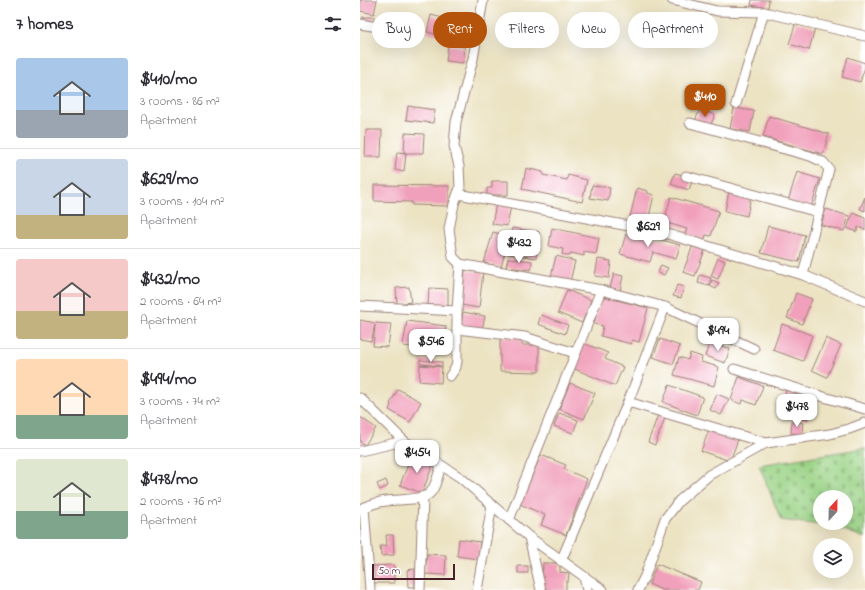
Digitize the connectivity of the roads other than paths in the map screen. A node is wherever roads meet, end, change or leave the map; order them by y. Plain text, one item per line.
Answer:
1 (483, 0) edge
2 (672, 0) edge
3 (764, 12) junction
4 (360, 24) edge
5 (372, 26) dead end
6 (865, 36) edge
7 (736, 104) dead end
8 (690, 123) dead end
9 (686, 176) dead end
10 (458, 194) junction
11 (818, 212) junction
12 (460, 264) junction
13 (803, 275) junction
14 (601, 290) junction
15 (864, 299) edge
16 (360, 306) edge
17 (665, 307) junction
18 (457, 311) junction
19 (457, 329) junction
20 (754, 349) dead end
21 (575, 353) junction
22 (734, 368) dead end
23 (450, 376) dead end
24 (360, 398) edge
25 (628, 402) junction
26 (865, 409) edge
27 (865, 423) edge
28 (404, 441) junction
29 (766, 443) junction
30 (360, 451) edge
31 (441, 466) junction
32 (423, 497) junction
33 (492, 505) junction
34 (362, 509) edge
35 (509, 520) junction
36 (529, 538) junction
37 (561, 560) junction
38 (584, 577) junction
39 (370, 590) edge
40 (420, 590) edge
41 (477, 590) edge
42 (541, 590) edge
43 (587, 590) edge
44 (603, 590) edge
45 (638, 590) edge

1 - 10 street
2 - 3 street
3 - 6 street
3 - 7 street
4 - 5 street
8 - 11 street
9 - 11 street
10 - 12 street
10 - 13 street
11 - 13 street
12 - 14 street
12 - 18 street
13 - 15 street
14 - 17 street
14 - 21 street
16 - 18 street
17 - 20 street
17 - 25 street
18 - 19 street
19 - 21 street
19 - 23 street
21 - 35 street
22 - 26 street
24 - 28 street
25 - 29 street
25 - 37 street
27 - 29 street
28 - 30 street
28 - 31 street
29 - 45 street
31 - 32 street
31 - 33 street
32 - 34 street
32 - 40 street
33 - 35 street
33 - 41 street
34 - 39 street
35 - 36 street
36 - 37 street
36 - 42 street
37 - 38 street
38 - 43 street
38 - 44 street

